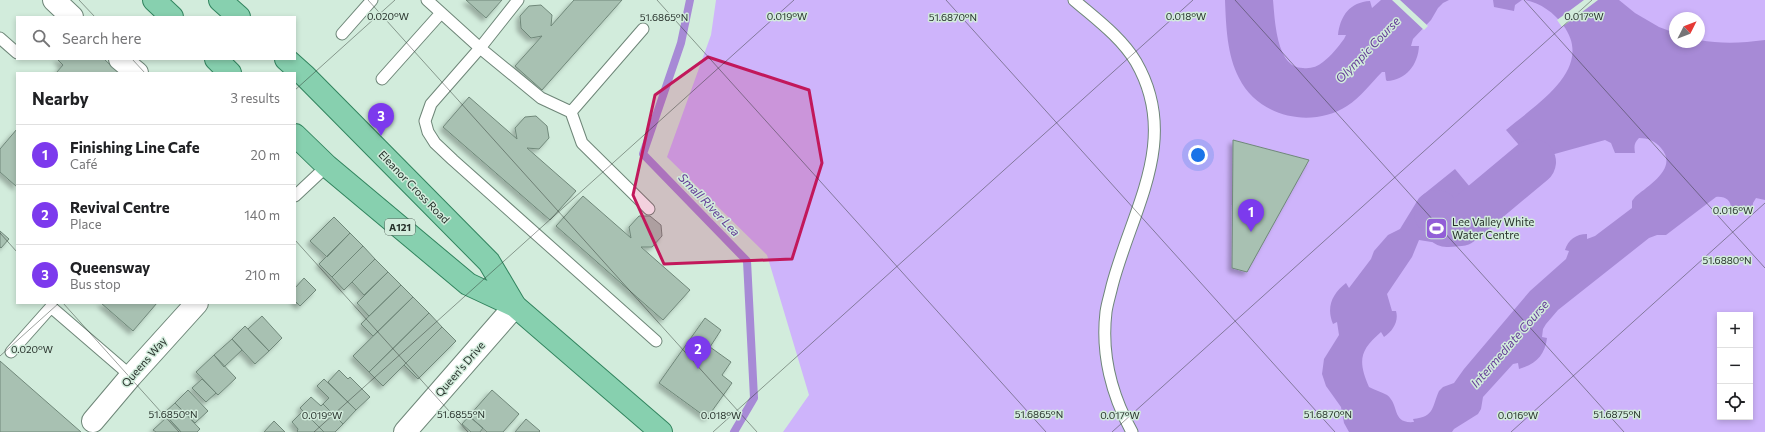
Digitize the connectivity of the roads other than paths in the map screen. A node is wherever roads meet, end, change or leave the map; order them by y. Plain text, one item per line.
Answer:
1 (54, 0) edge
2 (154, 0) edge
3 (220, 0) edge
4 (372, 0) edge
5 (427, 0) edge
6 (518, 0) edge
7 (1074, 0) edge
8 (441, 13) junction
9 (71, 16) edge
10 (171, 16) edge
11 (238, 16) edge
12 (643, 29) dead end
13 (342, 34) dead end
14 (0, 38) edge
15 (480, 48) junction
16 (16, 53) edge
17 (121, 60) edge
18 (217, 60) edge
19 (287, 60) edge
20 (136, 72) edge
21 (229, 72) edge
22 (382, 79) dead end
23 (571, 112) junction
24 (296, 136) edge
25 (327, 166) junction
26 (296, 195) edge
27 (649, 210) dead end
28 (196, 304) edge
29 (515, 306) junction
30 (656, 341) dead end
31 (10, 352) dead end
32 (131, 376) junction
33 (93, 421) dead end
34 (405, 432) edge
35 (660, 432) edge
36 (1132, 432) edge

1 - 9 street
2 - 10 main road
3 - 11 main road
4 - 13 lane
5 - 8 lane
6 - 15 lane
7 - 36 lane
8 - 15 lane
8 - 22 lane
12 - 23 lane
14 - 16 lane
15 - 23 lane
15 - 30 lane
17 - 20 street
18 - 21 main road
19 - 29 main road, Eleanor Cross Road / A121
23 - 27 lane
24 - 25 main road, Eleanor Cross Road / A121
25 - 26 lane
25 - 29 main road, Eleanor Cross Road / A121
28 - 32 street, Queens Way
29 - 34 street, Queen's Drive
29 - 35 main road, Eleanor Cross Road / A121
31 - 32 lane
32 - 33 street, Queens Way

